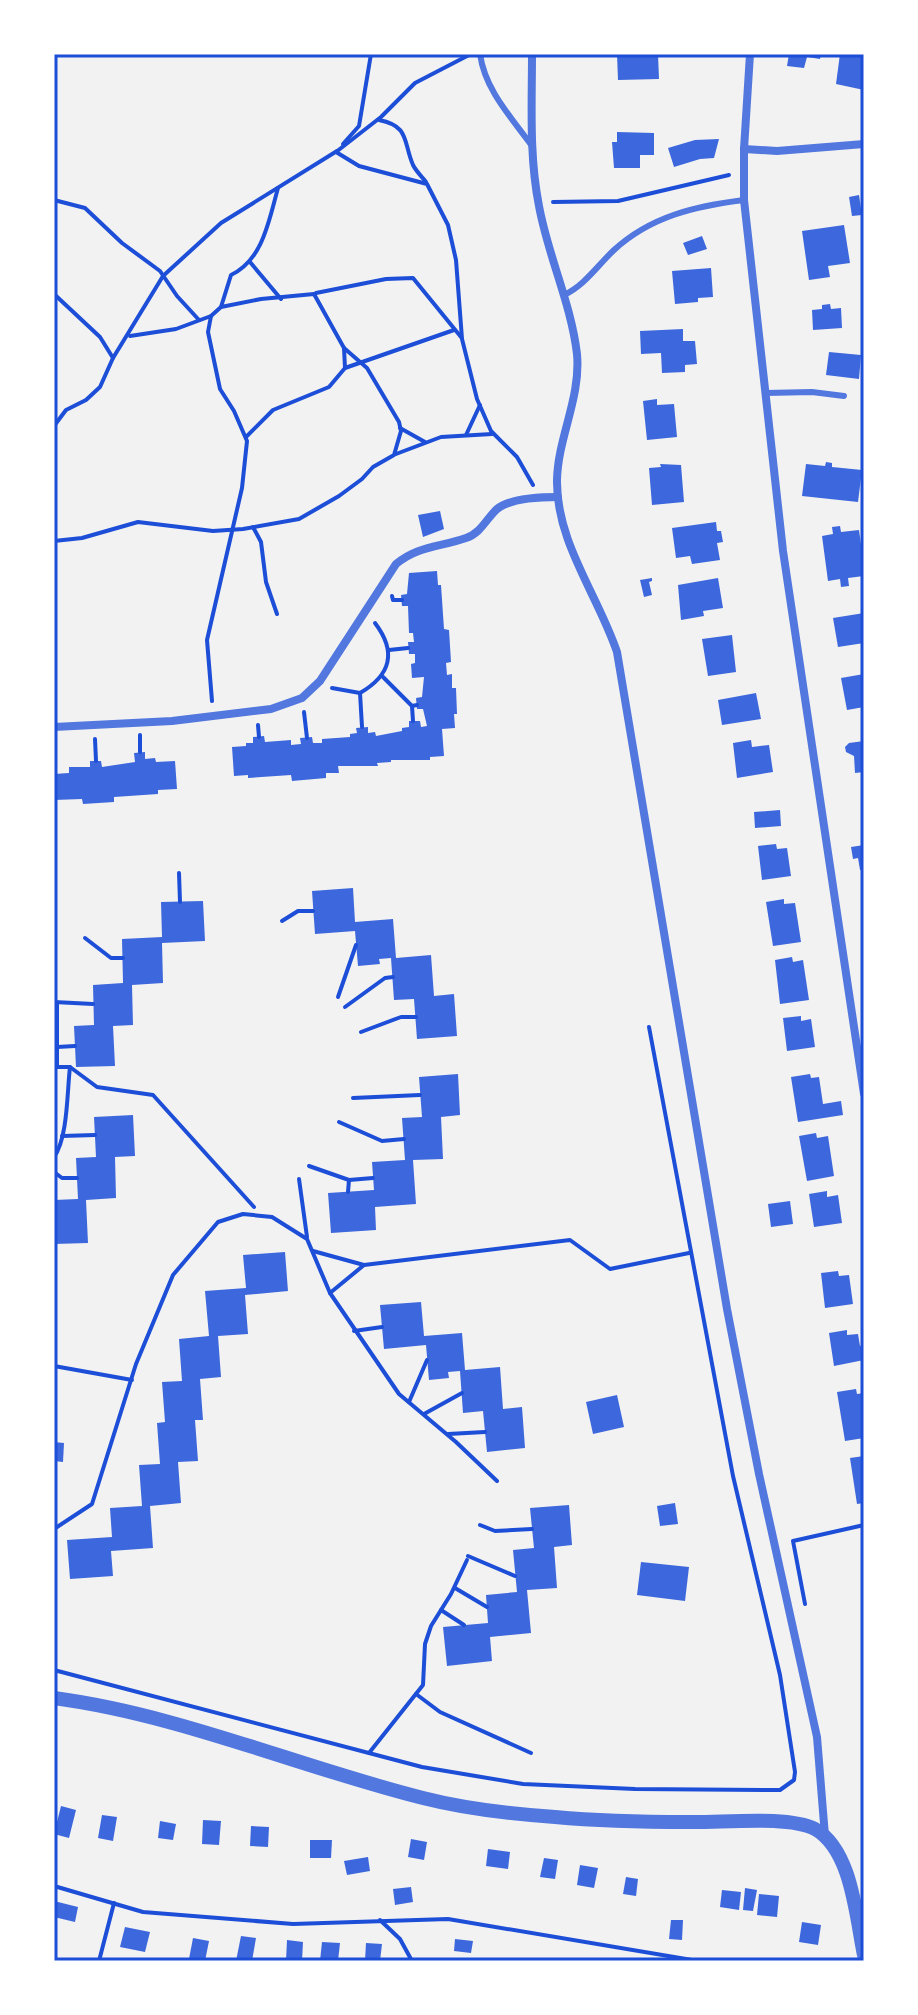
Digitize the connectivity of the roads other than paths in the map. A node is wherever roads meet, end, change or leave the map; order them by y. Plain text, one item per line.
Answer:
1 (477, 54) edge
2 (532, 54) edge
3 (750, 54) edge
4 (864, 144) edge
5 (532, 146) junction
6 (744, 149) junction
7 (744, 200) junction
8 (564, 295) junction
9 (766, 393) junction
10 (844, 396) dead end
11 (558, 497) junction
12 (54, 727) edge
13 (864, 1094) edge
14 (54, 1698) edge
15 (825, 1837) junction
16 (864, 1955) edge

1 - 5 lane
2 - 5 street
3 - 6 street
4 - 6 street
5 - 8 street
6 - 7 street
7 - 8 lane
7 - 9 street
8 - 11 street
9 - 10 lane
9 - 13 street
11 - 12 street
11 - 15 street
14 - 15 street
15 - 16 street

